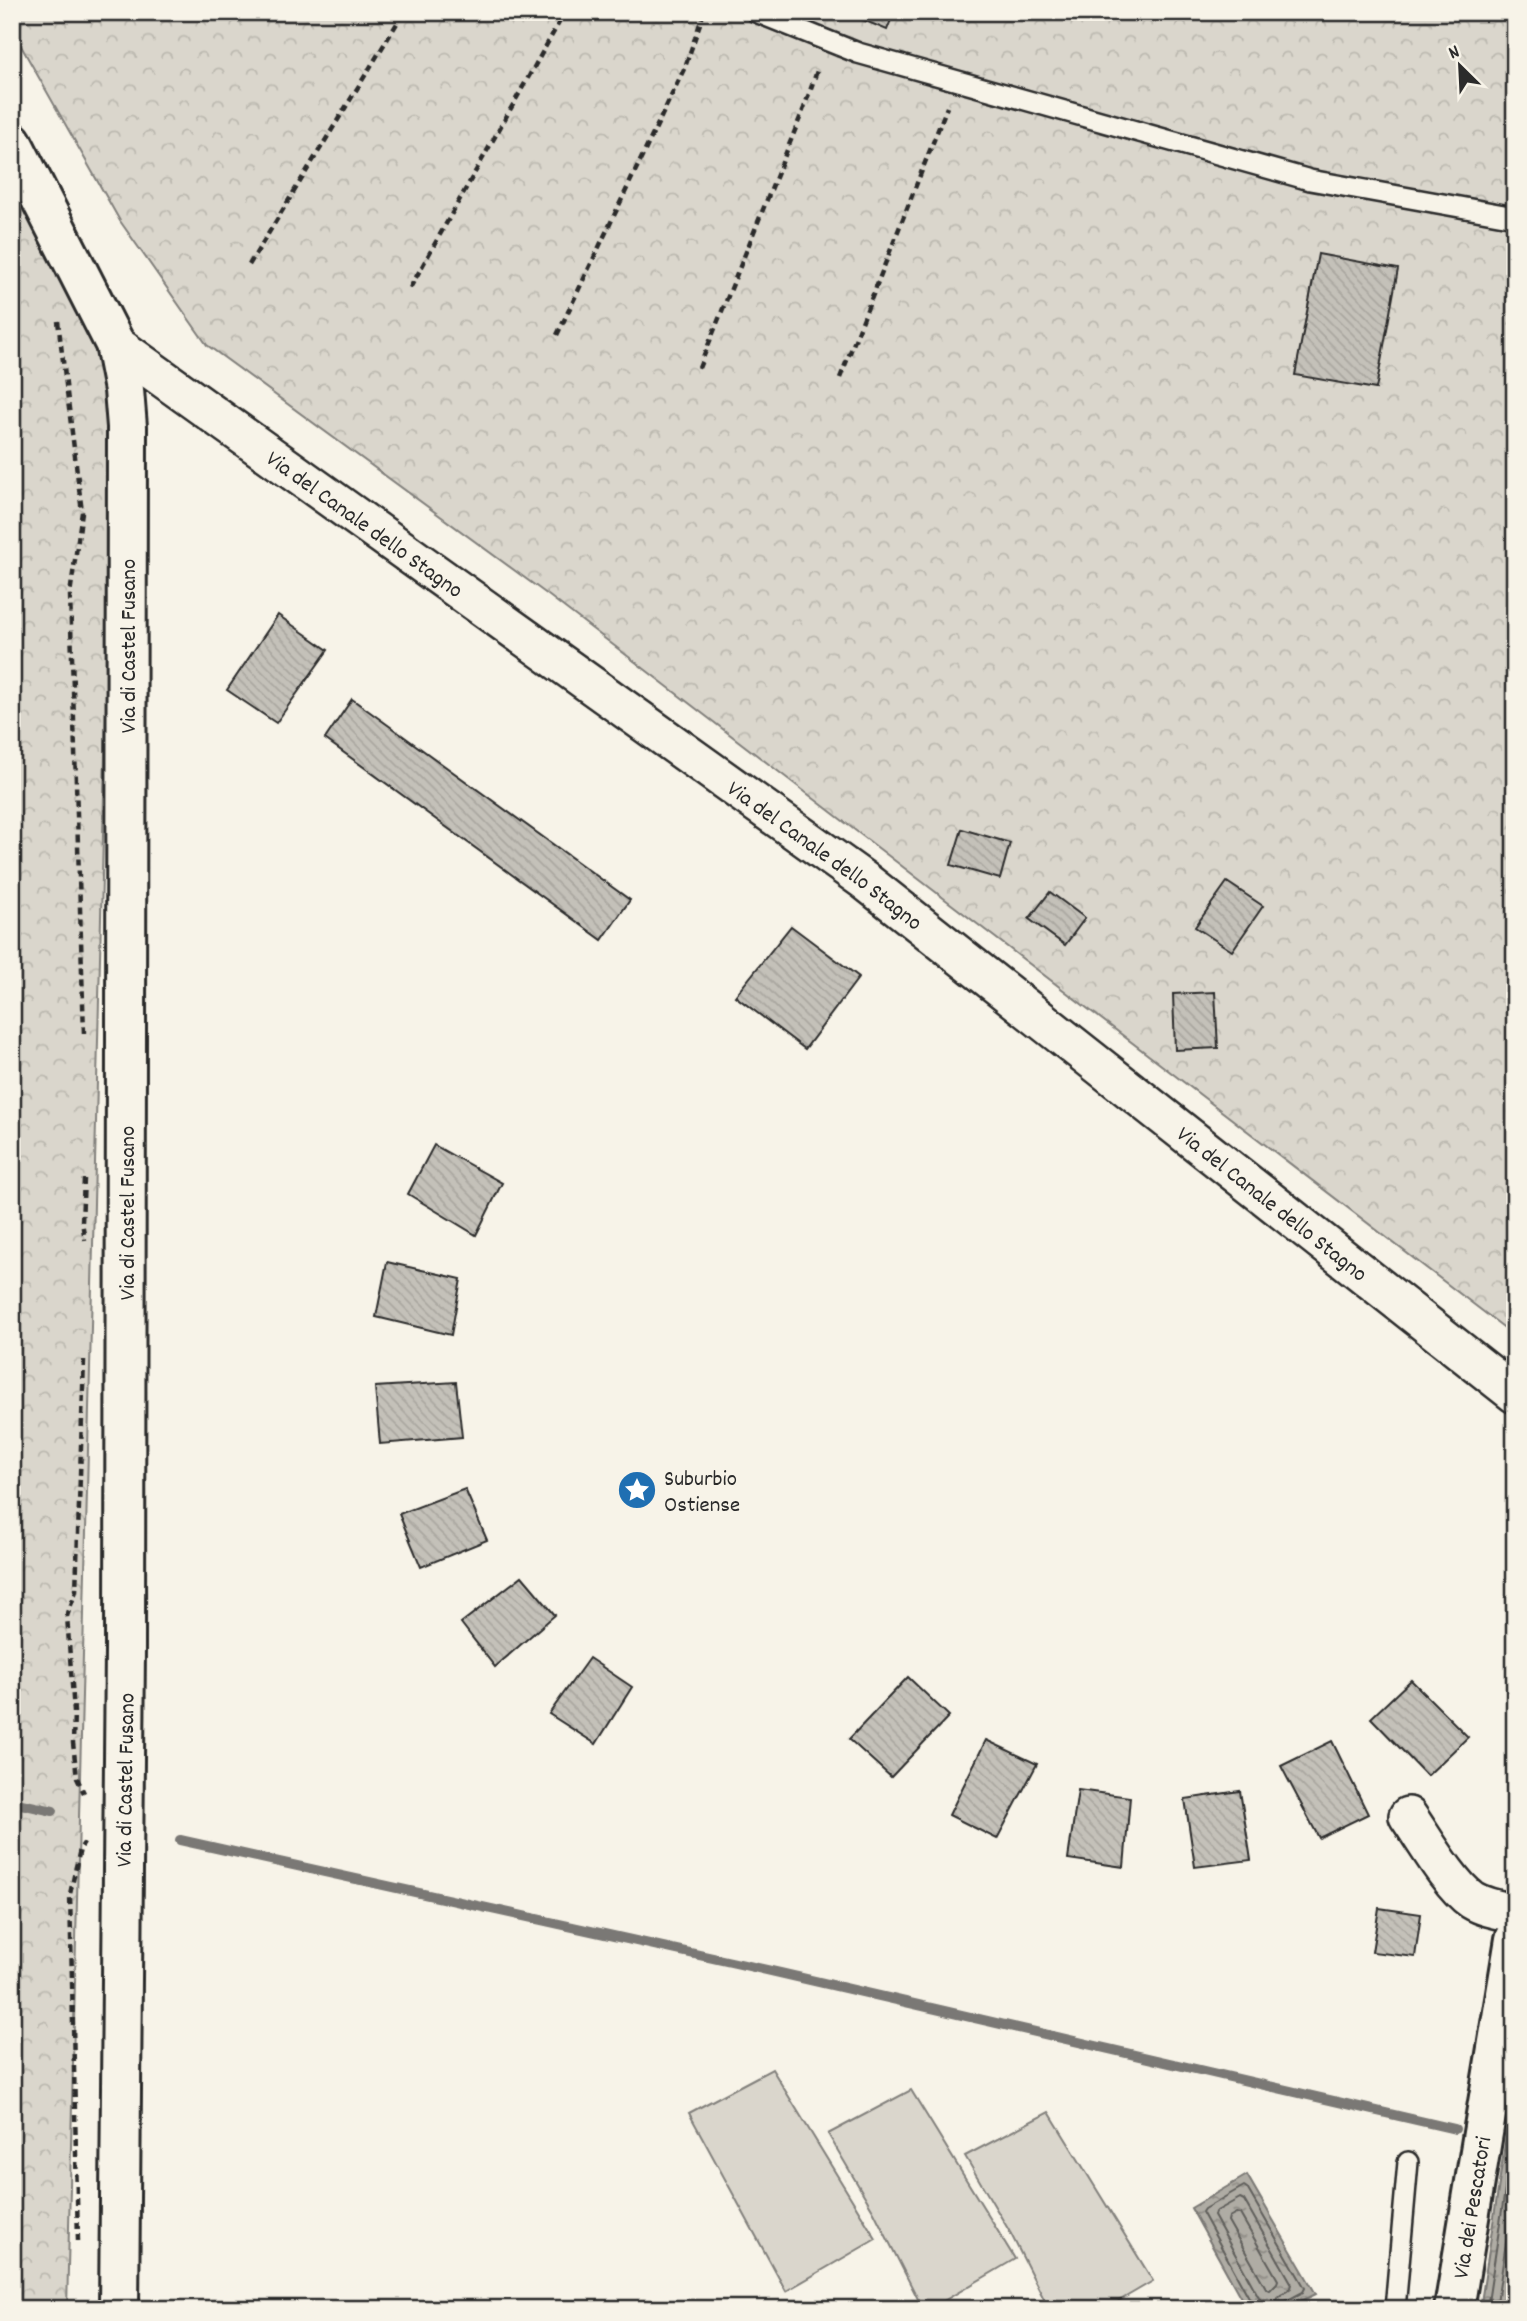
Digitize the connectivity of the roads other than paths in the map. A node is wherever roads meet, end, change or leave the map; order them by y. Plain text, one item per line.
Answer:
1 (756, 12) edge
2 (12, 142) edge
3 (1515, 217) edge
4 (115, 344) junction
5 (1515, 1394) edge
6 (1408, 1816) dead end
7 (1515, 1913) edge
8 (1515, 1939) edge
9 (1408, 2162) dead end
10 (119, 2309) edge
11 (1395, 2309) edge
12 (1454, 2309) edge

1 - 3 lane
2 - 4 street, Via di Castel Fusano
4 - 5 street, Via del Canale dello Stagno
4 - 10 street, Via di Castel Fusano
6 - 7 street
8 - 12 street, Via dei Pescatori
9 - 11 lane

